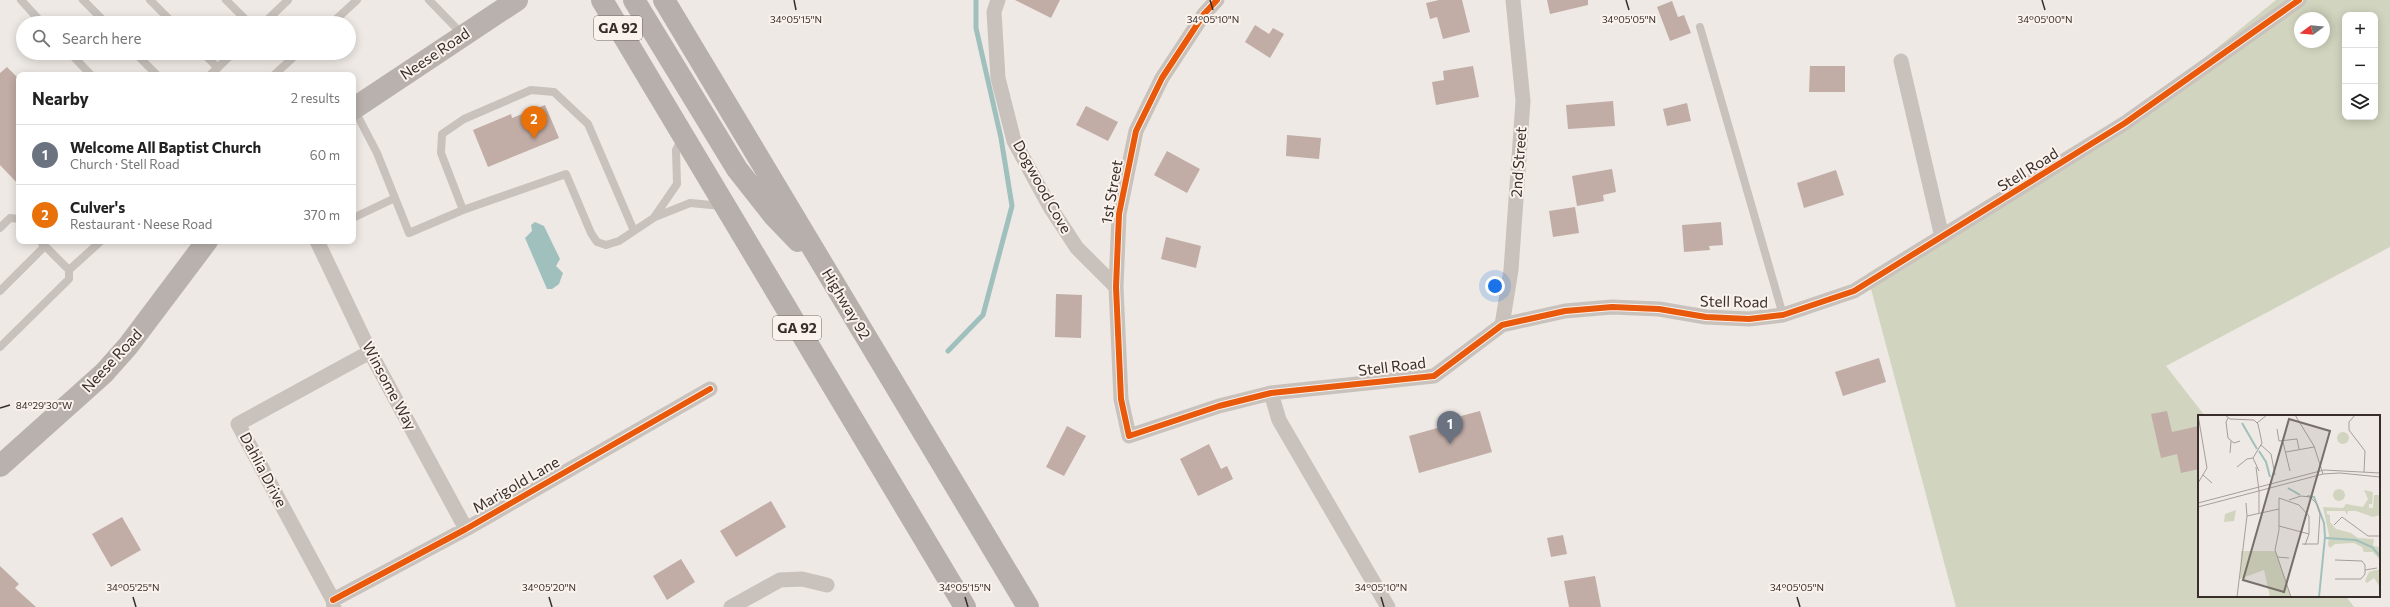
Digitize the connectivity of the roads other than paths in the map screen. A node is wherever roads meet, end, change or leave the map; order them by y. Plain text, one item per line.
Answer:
1 (21, 0) edge
2 (83, 0) edge
3 (150, 0) edge
4 (226, 0) edge
5 (288, 0) edge
6 (357, 0) edge
7 (429, 0) edge
8 (517, 0) edge
9 (634, 0) edge
10 (664, 0) edge
11 (998, 0) edge
12 (1217, 0) edge
13 (1513, 0) edge
14 (2299, 0) edge
15 (602, 2) edge
16 (36, 16) edge
17 (99, 16) edge
18 (166, 16) edge
19 (242, 16) edge
20 (271, 16) edge
21 (340, 16) edge
22 (1700, 27) dead end
23 (462, 35) junction
24 (77, 60) edge
25 (142, 60) edge
26 (210, 60) edge
27 (226, 60) edge
28 (290, 60) edge
29 (1901, 61) dead end
30 (218, 68) junction
31 (88, 72) edge
32 (154, 72) edge
33 (213, 72) edge
34 (277, 72) edge
35 (356, 107) edge
36 (356, 114) edge
37 (683, 137) junction
38 (395, 198) junction
39 (724, 206) junction
40 (463, 210) junction
41 (655, 216) junction
42 (356, 217) edge
43 (16, 219) edge
44 (0, 228) edge
45 (634, 231) junction
46 (1942, 237) junction
47 (43, 244) edge
48 (98, 244) edge
49 (205, 244) edge
50 (318, 244) edge
51 (819, 259) junction
52 (68, 270) junction
53 (1116, 287) junction
54 (0, 291) edge
55 (1783, 315) junction
56 (1502, 324) junction
57 (0, 347) edge
58 (370, 352) junction
59 (710, 390) dead end
60 (1271, 393) junction
61 (1128, 436) joint
62 (0, 466) edge
63 (466, 529) junction
64 (827, 585) dead end
65 (334, 604) edge
66 (731, 607) edge
67 (965, 607) edge
68 (1028, 607) edge
69 (1388, 607) edge

1 - 16 lane
2 - 17 lane
3 - 18 lane
4 - 19 lane
5 - 20 lane
6 - 21 lane
7 - 23 lane
8 - 23 street, Neese Road
9 - 51 main road
10 - 51 main road, Highway 92
11 - 53 street, Dogwood Cove
12 - 53 street, 1st Street
13 - 56 street, 2nd Street
14 - 46 street, Stell Road
15 - 37 main road, GA 92
22 - 55 lane
23 - 35 street, Neese Road
24 - 31 lane
25 - 32 lane
26 - 30 lane
27 - 30 lane
28 - 34 lane
29 - 46 street
30 - 33 lane
36 - 38 lane
37 - 39 main road, GA 92
37 - 41 lane
38 - 40 lane
38 - 42 lane
39 - 41 lane
39 - 67 main road, GA 92
40 - 45 lane
40 - 45 lane
41 - 45 lane
43 - 44 lane
46 - 55 street, Stell Road
47 - 52 lane
47 - 54 lane
48 - 52 lane
49 - 62 street, Neese Road
50 - 58 street, Winsome Way
51 - 68 main road, Highway 92
52 - 57 lane
53 - 61 street, 1st Street
55 - 56 street, Stell Road
56 - 60 street, Stell Road
58 - 63 street, Winsome Way
58 - 65 street, Dahlia Drive
59 - 63 street, Marigold Lane
60 - 61 street, Stell Road
60 - 69 street
63 - 65 street, Marigold Lane
64 - 66 street

